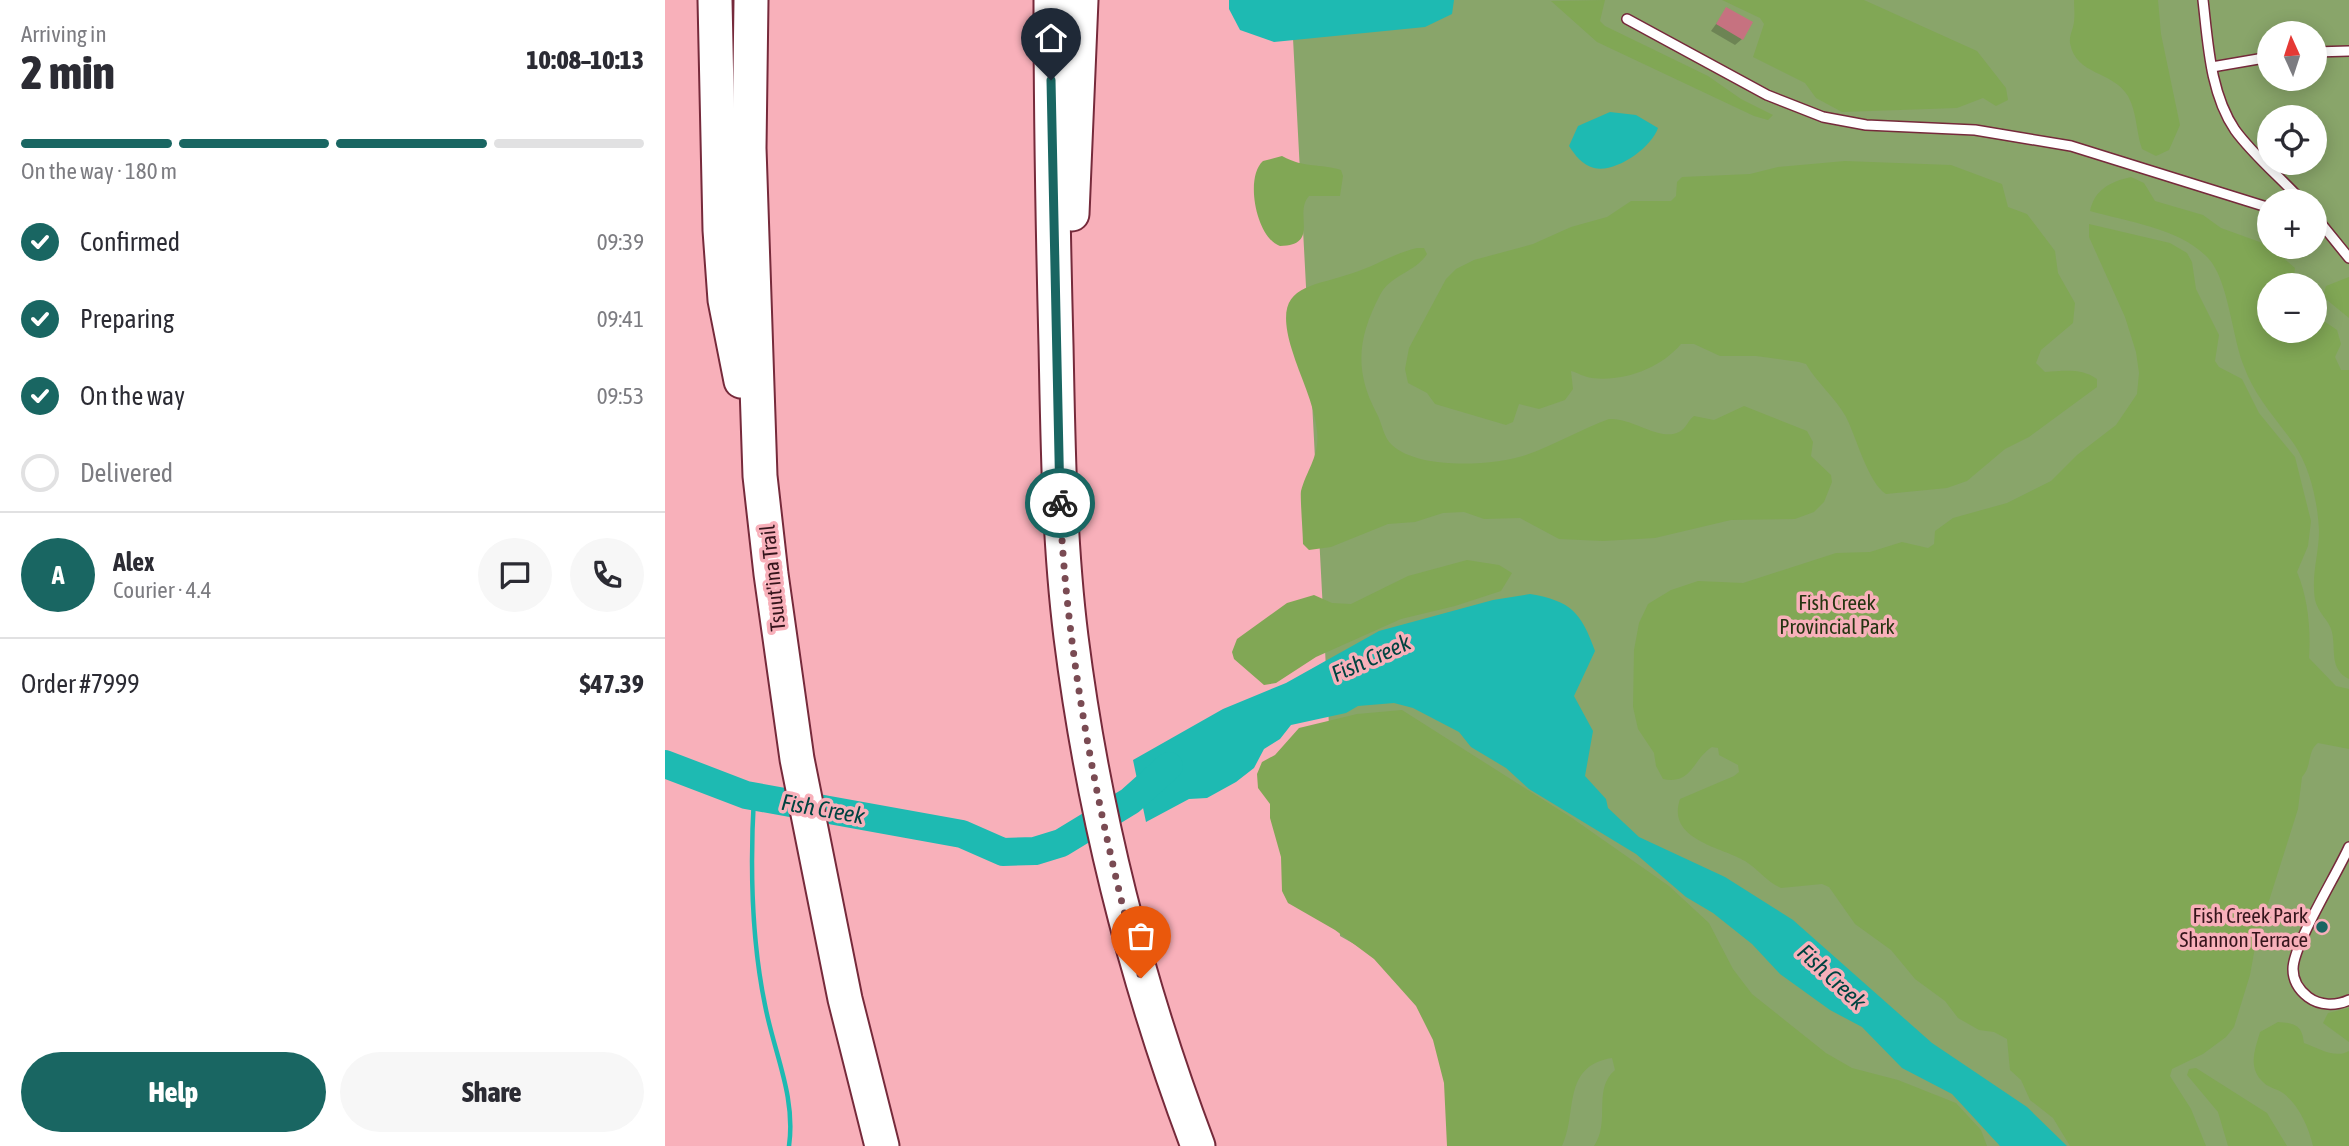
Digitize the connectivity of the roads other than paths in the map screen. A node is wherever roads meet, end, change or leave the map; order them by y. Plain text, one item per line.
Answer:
1 (715, 0) edge
2 (751, 0) edge
3 (1051, 0) edge
4 (1081, 0) edge
5 (2203, 0) edge
6 (1627, 19) dead end
7 (2349, 51) edge
8 (2327, 52) edge
9 (2257, 59) edge
10 (2213, 66) junction
11 (2291, 189) edge
12 (2257, 204) edge
13 (2327, 231) edge
14 (2349, 258) edge
15 (1058, 454) junction
16 (760, 476) junction
17 (2349, 848) edge
18 (2349, 1000) edge
19 (882, 1146) edge
20 (1198, 1146) edge

1 - 16 highway
2 - 16 highway, Tsuut'ina Trail
3 - 15 highway
4 - 15 highway
5 - 10 lane
6 - 12 lane
7 - 8 lane
9 - 10 lane
10 - 11 lane
13 - 14 lane
15 - 20 highway
16 - 19 highway, Tsuut'ina Trail
17 - 18 lane

